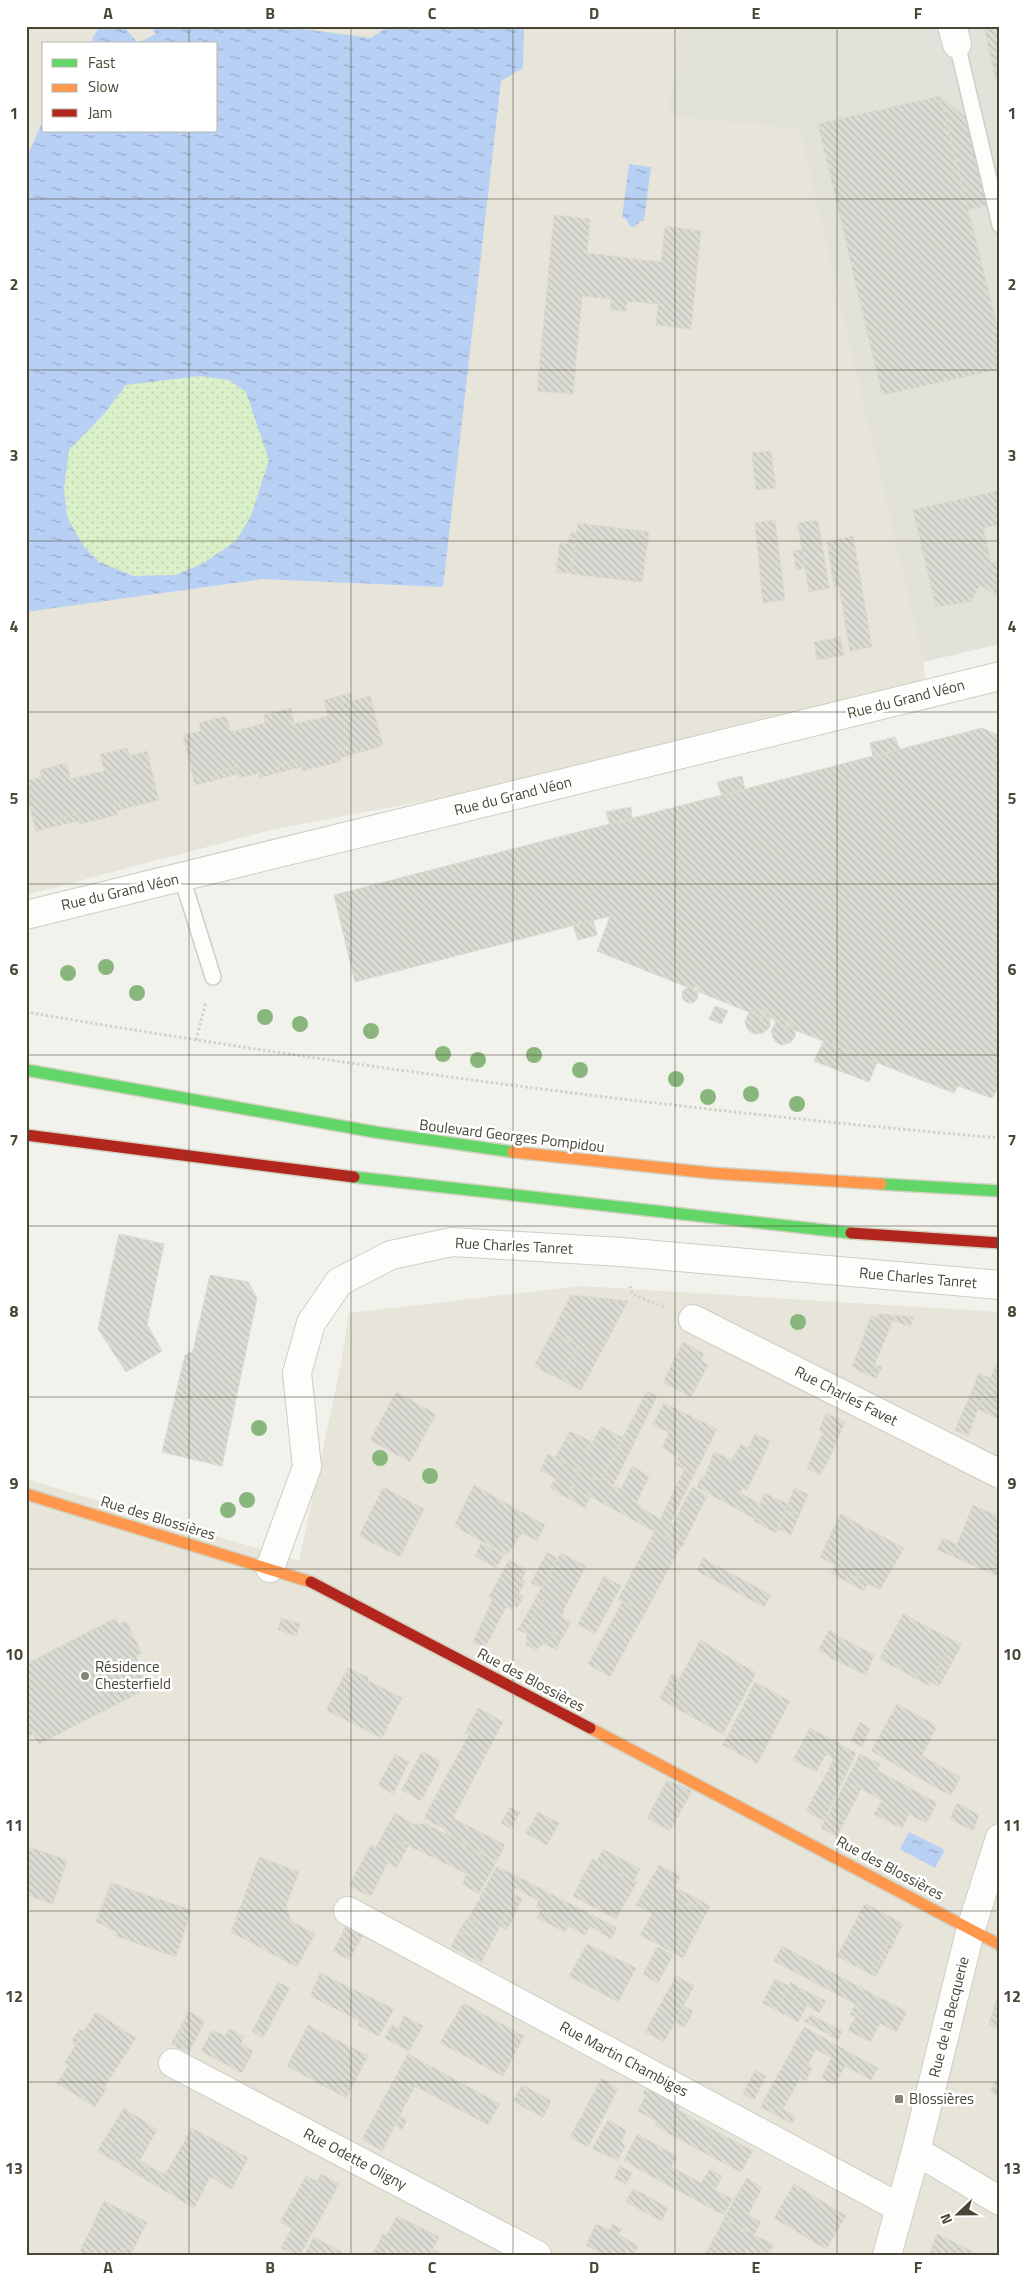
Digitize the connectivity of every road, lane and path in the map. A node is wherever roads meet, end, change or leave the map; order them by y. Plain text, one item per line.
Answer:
1 (955, 35) edge
2 (1000, 225) edge
3 (1000, 676) edge
4 (182, 878) junction
5 (26, 914) edge
6 (213, 977) joint
7 (26, 1012) edge
8 (196, 1040) junction
9 (26, 1070) edge
10 (26, 1135) edge
11 (1000, 1138) edge
12 (1000, 1191) edge
13 (1000, 1243) edge
14 (622, 1252) junction
15 (1000, 1285) edge
16 (693, 1319) joint
17 (1000, 1474) edge
18 (26, 1494) edge
19 (270, 1568) junction
20 (1000, 1838) edge
21 (348, 1910) dead end
22 (971, 1928) junction
23 (1000, 1945) edge
24 (173, 2063) dead end
25 (916, 2151) junction
26 (1000, 2201) edge
27 (900, 2208) junction
28 (537, 2255) edge
29 (887, 2255) edge

1 - 2 lane
3 - 4 street, Rue du Grand Véon
4 - 5 street, Rue du Grand Véon
4 - 6 lane
6 - 8 path
7 - 8 path
8 - 11 path
9 - 12 main road, Boulevard Georges Pompidou
10 - 13 main road
14 - 15 street, Rue Charles Tanret
14 - 16 path
14 - 19 street, Rue Charles Tanret
16 - 17 street, Rue Charles Favet
18 - 19 main road, Rue des Blossières
19 - 22 main road, Rue des Blossières
20 - 22 street, Rue de la Becquerie
21 - 27 street, Rue Martin Chambiges
22 - 23 main road, Rue des Blossières
22 - 25 street, Rue de la Becquerie
24 - 28 street, Rue Odette Oligny
25 - 26 street
25 - 27 street, Rue de la Becquerie
27 - 29 street, Rue de la Becquerie

